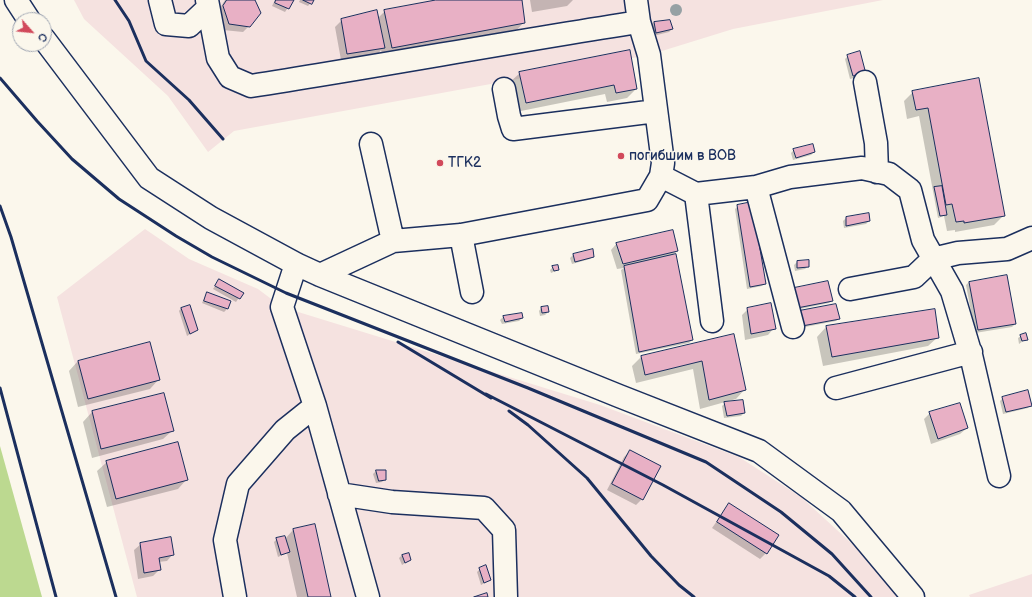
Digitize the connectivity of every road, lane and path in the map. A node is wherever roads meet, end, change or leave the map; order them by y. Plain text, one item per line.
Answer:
1 (16, 0) edge
2 (160, 0) edge
3 (636, 0) edge
4 (206, 5) edge
5 (24, 12) edge
6 (639, 22) junction
7 (52, 50) edge
8 (865, 82) dead end
9 (504, 89) dead end
10 (656, 111) junction
11 (371, 144) dead end
12 (877, 172) junction
13 (661, 176) junction
14 (756, 187) junction
15 (696, 194) junction
16 (461, 235) junction
17 (1032, 238) edge
18 (393, 241) junction
19 (933, 258) junction
20 (296, 264) junction
21 (320, 275) junction
22 (850, 289) dead end
23 (472, 292) dead end
24 (712, 321) dead end
25 (793, 327) dead end
26 (970, 352) junction
27 (836, 388) dead end
28 (315, 406) junction
29 (999, 476) dead end
30 (339, 494) junction
31 (235, 597) edge
32 (368, 597) edge
33 (506, 597) edge
34 (913, 597) edge

1 - 5 street
2 - 4 street
3 - 6 street
4 - 6 street
6 - 10 street
7 - 20 street
8 - 12 street
9 - 10 street
10 - 13 street
11 - 18 street
12 - 14 street
12 - 19 street
13 - 15 street
13 - 16 street
14 - 15 street
14 - 25 street
15 - 24 street
16 - 18 street
16 - 23 street
17 - 19 street
18 - 21 street
19 - 22 street
19 - 26 street
20 - 21 street
20 - 28 street
21 - 34 street
26 - 27 street
26 - 29 street
28 - 30 street
28 - 31 street
30 - 32 street
30 - 33 street

